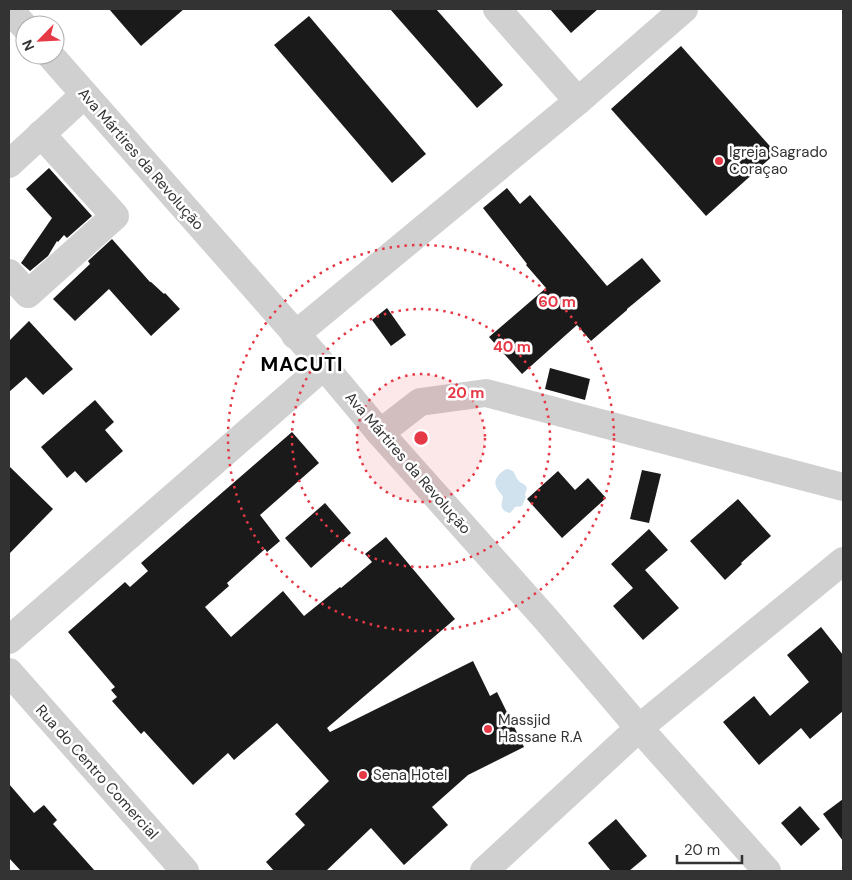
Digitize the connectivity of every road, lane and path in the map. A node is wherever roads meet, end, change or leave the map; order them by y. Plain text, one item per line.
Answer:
1 (497, 9) edge
2 (684, 9) edge
3 (58, 65) edge
4 (84, 95) junction
5 (578, 101) junction
6 (41, 134) junction
7 (9, 164) edge
8 (9, 273) edge
9 (295, 335) junction
10 (324, 366) junction
11 (380, 433) junction
12 (843, 487) edge
13 (843, 561) edge
14 (9, 640) edge
15 (9, 672) edge
16 (639, 728) junction
17 (185, 871) edge
18 (484, 871) edge
19 (767, 871) edge

1 - 5 street
2 - 5 street
3 - 4 street, Ava Mártires da Revolução
4 - 6 street
4 - 9 street, Ava Mártires da Revolução
5 - 9 street
6 - 7 street
6 - 8 street
9 - 10 street, Ava Mártires da Revolução
10 - 11 street, Ava Mártires da Revolução
10 - 14 street
11 - 12 street
11 - 16 street, Ava Mártires da Revolução
13 - 16 street
15 - 17 street, Rua do Centro Comercial
16 - 18 street
16 - 19 street, Ava Mártires da Revolução

